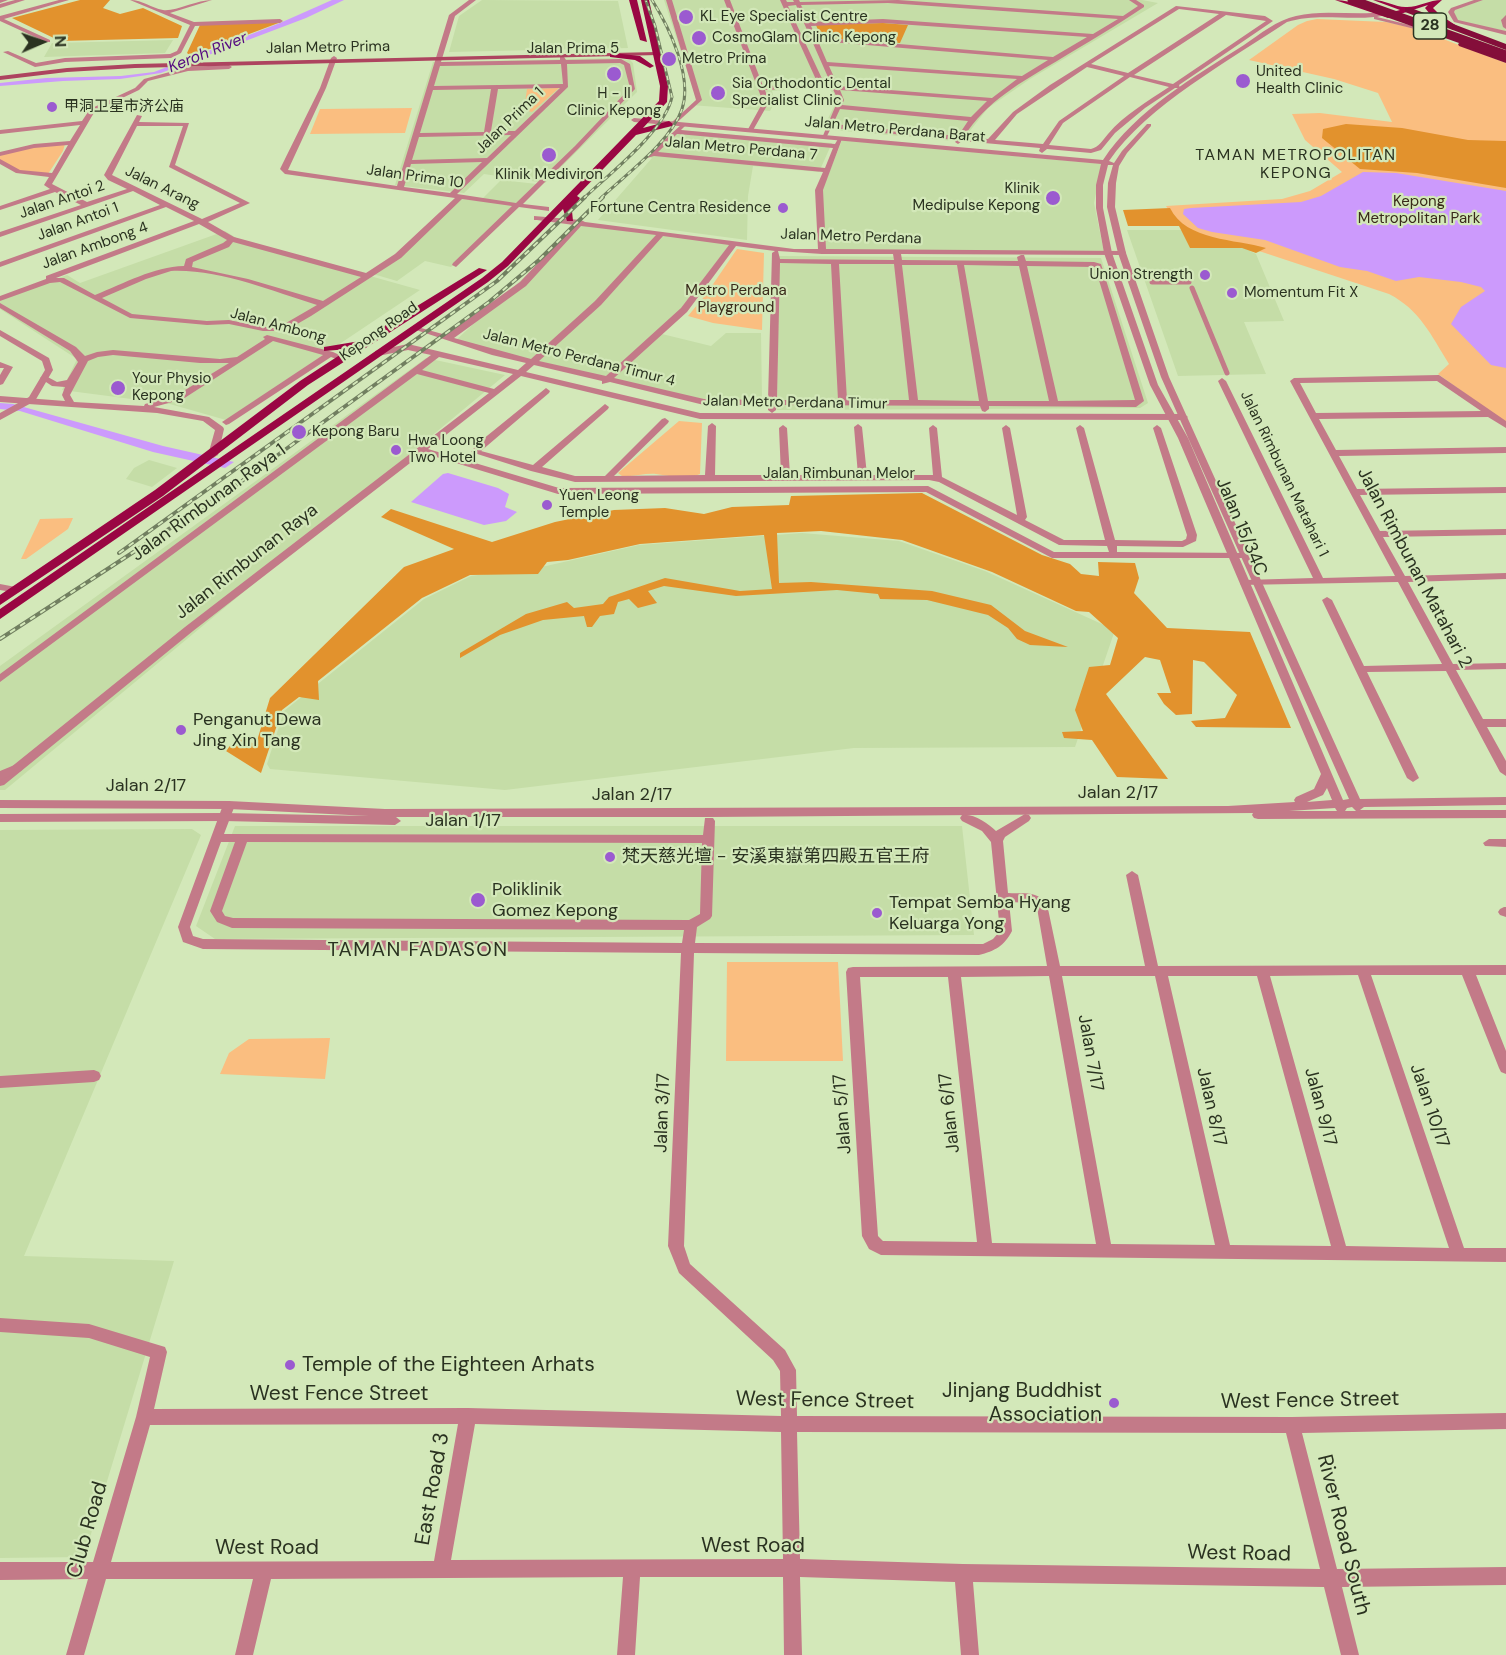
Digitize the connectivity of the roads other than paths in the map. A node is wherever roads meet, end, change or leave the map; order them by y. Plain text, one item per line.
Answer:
1 (5, 0) edge
2 (22, 0) edge
3 (66, 0) edge
4 (134, 0) edge
5 (209, 0) edge
6 (473, 0) edge
7 (633, 0) edge
8 (645, 0) edge
9 (669, 0) edge
10 (727, 0) edge
11 (1132, 0) edge
12 (1339, 0) edge
13 (1365, 0) edge
14 (1376, 0) edge
15 (1423, 0) edge
16 (1437, 0) edge
17 (1480, 0) edge
18 (784, 2) edge
19 (797, 2) edge
20 (1352, 2) edge
21 (0, 3) edge
22 (1405, 9) junction
23 (1226, 12) junction
24 (163, 13) junction
25 (1382, 16) junction
26 (1431, 17) junction
27 (1506, 17) edge
28 (0, 18) edge
29 (1124, 18) junction
30 (1296, 19) junction
31 (280, 21) dead end
32 (193, 24) junction
33 (807, 24) junction
34 (1413, 25) junction
35 (1506, 27) edge
36 (1456, 28) junction
37 (1423, 29) junction
38 (1506, 33) edge
39 (1094, 36) junction
40 (48, 41) dead end
41 (644, 41) junction
42 (816, 43) junction
43 (805, 47) junction
44 (1506, 47) edge
45 (6, 52) dead end
46 (652, 53) junction
47 (1506, 53) edge
48 (613, 54) junction
49 (1056, 58) junction
50 (334, 59) junction
51 (438, 59) junction
52 (563, 59) junction
53 (1506, 60) edge
54 (825, 64) junction
55 (136, 65) junction
56 (1086, 65) junction
57 (650, 66) junction
58 (35, 67) junction
59 (230, 67) dead end
60 (1130, 75) junction
61 (0, 76) edge
62 (1024, 78) junction
63 (822, 85) junction
64 (566, 86) junction
65 (836, 86) junction
66 (1174, 86) junction
67 (495, 87) junction
68 (430, 88) junction
69 (760, 88) junction
70 (1185, 88) junction
71 (994, 100) junction
72 (660, 106) junction
73 (839, 107) junction
74 (139, 116) dead end
75 (973, 119) junction
76 (634, 120) junction
77 (646, 121) junction
78 (84, 123) junction
79 (135, 124) junction
80 (671, 124) junction
81 (830, 126) junction
82 (680, 128) junction
83 (750, 131) junction
84 (0, 132) edge
85 (517, 133) junction
86 (487, 134) junction
87 (416, 135) junction
88 (825, 137) junction
89 (959, 138) junction
90 (625, 140) junction
91 (990, 141) junction
92 (839, 142) junction
93 (72, 143) junction
94 (606, 146) dead end
95 (1044, 146) junction
96 (955, 148) junction
97 (0, 153) edge
98 (1040, 156) junction
99 (489, 160) junction
100 (592, 160) dead end
101 (0, 161) edge
102 (408, 162) junction
103 (1105, 163) junction
104 (1118, 164) junction
105 (827, 170) junction
106 (54, 174) junction
107 (592, 174) junction
108 (56, 189) junction
109 (133, 189) junction
110 (400, 189) junction
111 (451, 196) junction
112 (460, 197) junction
113 (87, 205) junction
114 (166, 205) junction
115 (519, 205) junction
116 (1, 207) edge
117 (545, 218) junction
118 (569, 221) junction
119 (201, 222) junction
120 (581, 222) junction
121 (662, 233) junction
122 (0, 235) edge
123 (569, 235) junction
124 (231, 239) junction
125 (734, 243) junction
126 (777, 249) junction
127 (822, 252) junction
128 (0, 253) edge
129 (1020, 253) junction
130 (1108, 253) junction
131 (1122, 253) junction
132 (897, 257) junction
133 (12, 260) junction
134 (776, 261) junction
135 (835, 261) junction
136 (960, 262) junction
137 (1022, 263) junction
138 (0, 265) edge
139 (456, 266) dead end
140 (188, 268) junction
141 (64, 276) junction
142 (367, 276) junction
143 (485, 280) junction
144 (1152, 282) dead end
145 (0, 297) edge
146 (97, 297) junction
147 (324, 304) junction
148 (0, 305) edge
149 (207, 322) junction
150 (289, 325) junction
151 (411, 331) junction
152 (0, 332) edge
153 (448, 338) junction
154 (273, 339) junction
155 (367, 342) junction
156 (415, 348) junction
157 (329, 351) junction
158 (378, 353) junction
159 (438, 354) junction
160 (347, 356) junction
161 (243, 357) junction
162 (82, 361) junction
163 (532, 361) junction
164 (211, 362) junction
165 (0, 365) edge
166 (326, 369) junction
167 (222, 370) junction
168 (417, 371) junction
169 (519, 374) junction
170 (1224, 377) joint
171 (44, 378) junction
172 (75, 379) junction
173 (608, 379) junction
174 (0, 382) edge
175 (68, 389) junction
176 (546, 391) dead end
177 (596, 391) junction
178 (495, 392) junction
179 (180, 397) junction
180 (0, 399) edge
181 (32, 399) junction
182 (70, 403) junction
183 (160, 403) junction
184 (773, 403) junction
185 (843, 403) junction
186 (914, 403) junction
187 (983, 404) junction
188 (1054, 404) junction
189 (605, 407) dead end
190 (1490, 414) junction
191 (772, 416) junction
192 (1313, 416) junction
193 (0, 417) edge
194 (1172, 417) junction
195 (1184, 417) junction
196 (987, 418) junction
197 (256, 420) junction
198 (226, 422) junction
199 (665, 422) dead end
200 (1506, 425) edge
201 (712, 426) dead end
202 (858, 427) dead end
203 (783, 428) dead end
204 (933, 428) dead end
205 (1006, 428) dead end
206 (1080, 428) dead end
207 (1157, 428) dead end
208 (244, 447) junction
209 (420, 449) junction
210 (1506, 450) edge
211 (1333, 453) junction
212 (213, 455) junction
213 (534, 469) junction
214 (862, 478) junction
215 (609, 479) junction
216 (647, 479) junction
217 (665, 479) junction
218 (710, 479) junction
219 (786, 479) junction
220 (936, 479) junction
221 (646, 490) junction
222 (664, 490) junction
223 (1506, 490) edge
224 (1354, 492) junction
225 (1018, 521) junction
226 (1506, 532) edge
227 (1377, 534) junction
228 (1110, 544) junction
229 (1114, 556) junction
230 (1234, 556) junction
231 (1247, 556) junction
232 (1506, 576) edge
233 (1402, 579) junction
234 (1319, 581) junction
235 (1259, 582) junction
236 (1245, 583) junction
237 (0, 587) edge
238 (17, 590) junction
239 (1327, 600) dead end
240 (0, 601) edge
241 (0, 615) edge
242 (1506, 666) edge
243 (1449, 667) junction
244 (1360, 669) junction
245 (0, 680) edge
246 (1479, 723) junction
247 (1506, 723) edge
248 (17, 768) junction
249 (1327, 772) junction
250 (1341, 772) junction
251 (1506, 772) edge
252 (0, 776) edge
253 (1413, 778) dead end
254 (0, 782) edge
255 (0, 796) edge
256 (1394, 801) junction
257 (1506, 801) edge
258 (0, 804) edge
259 (29, 804) junction
260 (229, 804) junction
261 (1270, 807) junction
262 (1359, 808) junction
263 (1342, 809) junction
264 (1506, 814) edge
265 (224, 817) junction
266 (0, 818) edge
267 (966, 818) junction
268 (1025, 818) junction
269 (709, 821) junction
270 (217, 838) junction
271 (243, 838) junction
272 (708, 839) junction
273 (997, 841) junction
274 (1489, 843) dead end
275 (1506, 843) edge
276 (1132, 875) dead end
277 (1002, 897) junction
278 (690, 925) junction
279 (688, 948) junction
280 (1467, 970) junction
281 (1506, 970) edge
282 (1157, 971) junction
283 (1262, 971) junction
284 (1363, 971) junction
285 (954, 972) junction
286 (1056, 972) junction
287 (1506, 1068) edge
288 (94, 1076) dead end
289 (0, 1082) edge
290 (985, 1249) junction
291 (1105, 1250) junction
292 (1224, 1252) junction
293 (1340, 1253) junction
294 (1459, 1254) junction
295 (1506, 1255) edge
296 (0, 1325) edge
297 (468, 1416) junction
298 (144, 1417) junction
299 (1506, 1420) edge
300 (791, 1424) junction
301 (1292, 1425) junction
302 (792, 1568) junction
303 (632, 1569) junction
304 (264, 1570) junction
305 (441, 1570) junction
306 (0, 1571) edge
307 (99, 1571) junction
308 (963, 1573) junction
309 (1506, 1576) edge
310 (1330, 1578) junction
311 (75, 1655) edge
312 (244, 1655) edge
313 (626, 1655) edge
314 (793, 1655) edge
315 (970, 1655) edge
316 (1350, 1655) edge

1 - 21 street
2 - 21 street
3 - 28 street
4 - 24 street
5 - 24 street
6 - 51 street
7 - 41 main road
8 - 46 main road
9 - 80 street
10 - 69 street
11 - 29 street
12 - 20 main road
13 - 47 highway, 28, bridge
14 - 20 main road
14 - 22 main road
15 - 22 main road
16 - 22 main road
16 - 36 main road
17 - 38 street
18 - 19 street
18 - 43 street
19 - 29 street
19 - 33 street
20 - 25 main road
20 - 47 highway, 28, bridge
22 - 25 main road
22 - 26 highway
23 - 56 street
23 - 60 street
23 - 66 street
24 - 32 street
25 - 30 street
25 - 34 highway
25 - 37 street
26 - 34 highway
26 - 36 highway
27 - 35 street
28 - 40 street
29 - 39 street
30 - 70 street
30 - 104 street
31 - 32 street
32 - 58 street
33 - 39 street
33 - 42 street
34 - 37 highway
36 - 44 highway
37 - 53 highway
39 - 49 street
41 - 46 main road
41 - 48 main road
42 - 43 street
42 - 49 street
42 - 54 street
43 - 63 street
45 - 58 street
46 - 48 main road, Jalan Metro Prima
46 - 57 main road
46 - 72 main road
48 - 51 main road, Jalan Metro Prima
48 - 52 main road, Jalan Metro Prima
48 - 57 main road
49 - 62 street
50 - 51 main road, Jalan Metro Prima
50 - 55 main road, Jalan Metro Prima
50 - 110 street, Jalan Prima 10
51 - 52 street, Jalan Prima 5
51 - 68 street
52 - 64 street, Jalan Prima 1
52 - 115 street, Jalan Prima 5
54 - 62 street
54 - 65 street
55 - 58 main road, Jalan Metro Prima
55 - 61 main road, Jalan Metro Prima
56 - 60 street
56 - 91 street
57 - 76 main road
58 - 61 main road, Jalan Metro Prima
59 - 78 street
60 - 66 street
60 - 95 street
62 - 71 street
63 - 65 street
63 - 69 street
64 - 67 street
64 - 85 street, Jalan Prima 1
65 - 71 street
65 - 73 street
66 - 70 street
66 - 95 street
67 - 68 street
67 - 86 street
68 - 87 street
69 - 83 street
70 - 103 street
71 - 75 street
72 - 77 main road, Kepong Road
72 - 80 main road
73 - 75 street
73 - 81 street
74 - 79 street, Jalan Arang
75 - 89 street
76 - 77 street, Jalan Metro Perdana Barat
76 - 94 main road
77 - 80 street, Jalan Metro Perdana Barat
77 - 90 main road, Kepong Road
78 - 84 street
78 - 93 street
79 - 109 street, Jalan Arang
79 - 119 street, Jalan Ambong 4
80 - 82 street, Jalan Metro Perdana Barat
80 - 90 main road
81 - 88 street
81 - 89 street
82 - 83 street, Jalan Metro Perdana Barat
82 - 92 street
82 - 105 street, Jalan Metro Perdana 7
83 - 88 street, Jalan Metro Perdana Barat
85 - 86 street
85 - 99 street, Jalan Prima 1
86 - 87 street
87 - 102 street
88 - 92 street, Jalan Metro Perdana Barat
89 - 91 street
89 - 96 street
90 - 107 main road, Kepong Road
91 - 95 street
92 - 96 street, Jalan Metro Perdana Barat
92 - 105 street
93 - 97 street
93 - 106 street
95 - 98 street
96 - 98 street, Jalan Metro Perdana Barat
98 - 103 street, Jalan Metro Perdana Barat
99 - 102 street
99 - 111 street, Jalan Prima 1
100 - 117 main road, Kepong Road
101 - 106 street
102 - 110 street
103 - 104 street, Jalan Metro Perdana Barat
103 - 130 street, Jalan 15/34C
104 - 131 street, Jalan 15/34C
105 - 127 street
106 - 108 street
107 - 117 main road, Kepong Road
107 - 118 main road
108 - 113 street
108 - 116 street
109 - 113 street, Jalan Antoi 2
109 - 114 street, Jalan Arang
110 - 111 street, Jalan Prima 10
111 - 112 street, Jalan Prima 10
112 - 115 street, Jalan Prima 10
112 - 142 street
113 - 122 street, Jalan Antoi 2
114 - 119 street, Jalan Arang
114 - 133 street, Jalan Antoi 1
115 - 117 street, Jalan Prima 10
115 - 139 street
117 - 118 street, Jalan Metro Perdana
117 - 118 main road
117 - 123 street
117 - 143 main road, Kepong Road
117 - 155 main road, Kepong Road
118 - 120 street, Jalan Metro Perdana
119 - 124 street, Jalan Arang
119 - 141 street, Jalan Ambong 4
120 - 121 street, Jalan Metro Perdana
120 - 123 street
121 - 125 street, Jalan Metro Perdana
121 - 163 street, Jalan Rimbunan Raya
123 - 153 street
124 - 140 street
124 - 142 street, Jalan Arang
125 - 126 street, Jalan Metro Perdana
125 - 173 street
126 - 127 street, Jalan Metro Perdana
126 - 134 street
127 - 132 street, Jalan Metro Perdana
128 - 133 street
129 - 130 street, Jalan Metro Perdana
129 - 132 street, Jalan Metro Perdana
129 - 137 street
130 - 131 street, Jalan Metro Perdana
130 - 194 street, Jalan 15/34C
131 - 195 street, Jalan 15/34C
132 - 135 street
132 - 136 street
132 - 186 street
133 - 138 street, Jalan Antoi 1
134 - 135 street
134 - 184 street
135 - 185 street
136 - 137 street
136 - 187 street
137 - 188 street
137 - 188 street, Jalan Metro Perdana Timur 4
140 - 146 street
140 - 147 street
141 - 145 street, Jalan Ambong 4
141 - 145 street, Jalan Ambong 4
141 - 146 street, Jalan Ambong
142 - 147 street
143 - 151 main road, Kepong Road
143 - 160 main road
144 - 170 street
146 - 149 street, Jalan Ambong
147 - 150 street
148 - 162 street
149 - 150 street, Jalan Ambong
149 - 154 street, Jalan Ambong
150 - 157 street, Jalan Ambong
151 - 153 street, Jalan Metro Perdana Timur 4
151 - 156 street
151 - 158 main road, Kepong Road
152 - 171 street
153 - 163 street, Jalan Metro Perdana Timur 4
154 - 157 street, Jalan Ambong
154 - 161 street
155 - 157 main road
155 - 160 main road, Kepong Road
156 - 158 street, Jalan Metro Perdana Timur
156 - 159 street, Jalan Metro Perdana Timur
157 - 160 street, Jalan Ambong
157 - 166 main road
157 - 198 street
158 - 208 main road, Kepong Road
159 - 168 street, Jalan Rimbunan Raya 1
159 - 169 street, Jalan Metro Perdana Timur
160 - 166 main road, Kepong Road
160 - 208 main road
161 - 164 street
161 - 167 street
162 - 164 street
162 - 172 street
163 - 169 street, Jalan Rimbunan Raya
163 - 173 street, Jalan Metro Perdana Timur 4
164 - 167 street
165 - 174 street
166 - 197 main road, Kepong Road
167 - 179 street
168 - 178 street
168 - 245 street, Jalan Rimbunan Raya 1
169 - 177 street, Jalan Metro Perdana Timur
169 - 178 street, Jalan Rimbunan Raya
170 - 234 street, Jalan Rimbunan Matahari 1
171 - 172 street
171 - 181 street
172 - 175 street
173 - 177 street
173 - 184 street, Jalan Metro Perdana Timur 4
175 - 182 street
175 - 183 street
176 - 213 street
177 - 191 street, Jalan Metro Perdana Timur
178 - 209 street, Jalan Rimbunan Raya
179 - 183 street
179 - 198 street
180 - 181 street
181 - 182 street
181 - 193 street
182 - 183 street
182 - 212 street
184 - 185 street, Jalan Metro Perdana Timur 4
184 - 191 street
185 - 186 street, Jalan Metro Perdana Timur 4
186 - 187 street, Jalan Metro Perdana Timur 4
187 - 188 street, Jalan Metro Perdana Timur 4
187 - 196 street
189 - 213 street
190 - 192 street
190 - 192 street, Jalan Rimbunan Matahari 2
190 - 200 street
191 - 196 street, Jalan Metro Perdana Timur
192 - 211 street, Jalan Rimbunan Matahari 2
194 - 195 street, Jalan Metro Perdana Timur
194 - 196 street, Jalan Metro Perdana Timur
194 - 230 street, Jalan 15/34C
195 - 231 street, Jalan 15/34C
197 - 198 street
197 - 212 main road, Kepong Road
199 - 215 street
201 - 218 street
202 - 214 street
203 - 219 street
204 - 220 street
205 - 225 street
206 - 228 street
207 - 228 street
208 - 241 main road, Kepong Road
209 - 221 street, Jalan Rimbunan Melor
209 - 248 street, Jalan Rimbunan Raya
210 - 211 street
211 - 224 street, Jalan Rimbunan Matahari 2
212 - 238 main road, Kepong Road
213 - 215 street
214 - 219 street
214 - 220 street
215 - 216 street
216 - 217 street
216 - 221 street
217 - 218 street
217 - 222 street
218 - 219 street
220 - 225 street
221 - 222 street, Jalan Rimbunan Melor
222 - 229 street, Jalan Rimbunan Melor
223 - 224 street
224 - 227 street, Jalan Rimbunan Matahari 2
225 - 228 street
226 - 227 street
227 - 233 street, Jalan Rimbunan Matahari 2
228 - 229 street
229 - 230 street, Jalan Rimbunan Melor
230 - 231 street, Jalan Rimbunan Melor
230 - 236 street, Jalan 15/34C
231 - 235 street, Jalan 15/34C
232 - 233 street
233 - 234 street
233 - 243 street, Jalan Rimbunan Matahari 2
234 - 235 street
235 - 236 street
235 - 250 street, Jalan 15/34C
236 - 249 street, Jalan 15/34C
237 - 238 street
238 - 240 main road, Kepong Road
239 - 244 street
242 - 243 street
243 - 244 street
243 - 246 street, Jalan Rimbunan Matahari 2
244 - 253 street
246 - 247 street
246 - 251 street, Jalan Rimbunan Matahari 2
248 - 252 street
248 - 254 street, Jalan Rimbunan Raya
249 - 261 street
249 - 263 street, Jalan 15/34C
250 - 256 street
250 - 262 street, Jalan 15/34C
255 - 259 street
256 - 257 street
256 - 262 street
258 - 259 street, Jalan 2/17
259 - 260 street, Jalan 2/17
260 - 261 street, Jalan 2/17
260 - 265 street
261 - 263 street
262 - 263 street, Jalan 2/17
262 - 264 street
263 - 268 street, Jalan 2/17
265 - 266 street, Jalan 2/17
265 - 269 street, Jalan 2/17
265 - 270 street
267 - 268 street, Jalan 2/17
267 - 269 street, Jalan 2/17
267 - 273 street
268 - 273 street
269 - 272 street
270 - 271 street, Jalan 1/17
270 - 279 street
271 - 272 street, Jalan 1/17
271 - 278 street
272 - 278 street
273 - 277 street
274 - 275 street
276 - 282 street, Jalan 8/17
277 - 279 street
277 - 286 street, Jalan 7/17
278 - 279 street, Jalan 3/17
279 - 300 street, Jalan 3/17
280 - 281 street
280 - 284 street
280 - 287 street
282 - 283 street
282 - 286 street
282 - 292 street, Jalan 8/17
283 - 284 street
283 - 293 street, Jalan 9/17
284 - 294 street, Jalan 10/17
285 - 286 street
285 - 290 street, Jalan 6/17
285 - 290 street, Jalan 5/17
286 - 291 street, Jalan 7/17
288 - 289 street
290 - 291 street
291 - 292 street
292 - 293 street
293 - 294 street
294 - 295 street
296 - 298 street, Club Road
297 - 298 street, West Fence Street
297 - 300 street, West Fence Street
297 - 305 street, East Road 3
298 - 307 street, Club Road
299 - 301 street, West Fence Street
300 - 301 street, West Fence Street
300 - 302 street
301 - 310 street, River Road South
302 - 303 street, West Road
302 - 308 street, West Road
302 - 314 street
303 - 305 street, West Road
303 - 313 street
304 - 305 street, West Road
304 - 307 street, West Road
304 - 312 street
306 - 307 street, West Road
307 - 311 street, Club Road
308 - 310 street, West Road
308 - 315 street
309 - 310 street, West Road
310 - 316 street, River Road South

